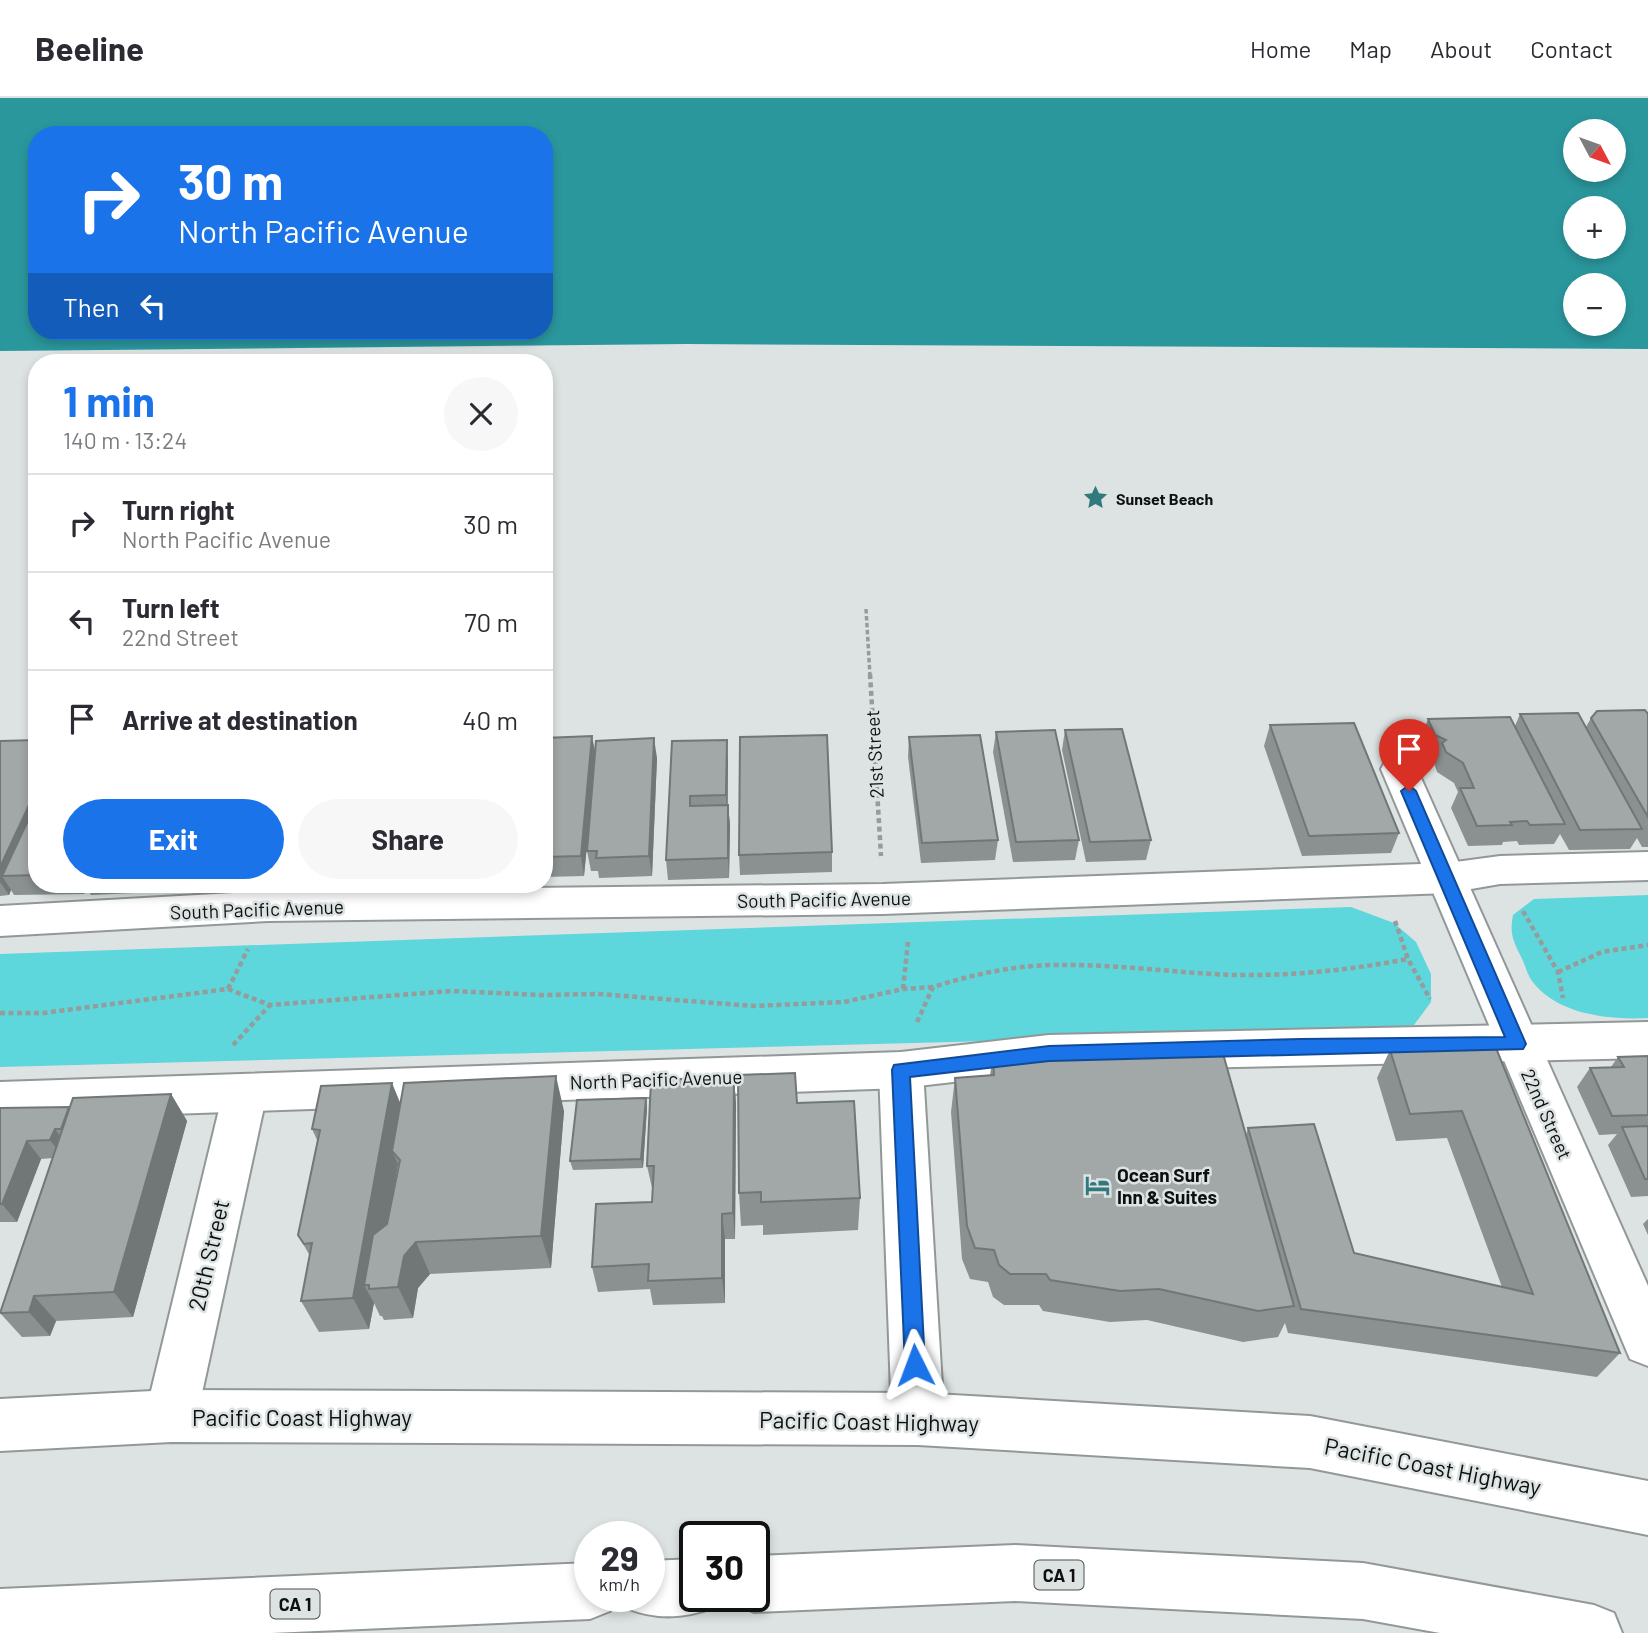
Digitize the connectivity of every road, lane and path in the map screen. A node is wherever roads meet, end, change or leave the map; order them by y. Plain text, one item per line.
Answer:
1 (866, 609) dead end
2 (1399, 769) dead end
3 (1648, 866) edge
4 (1500, 870) junction
5 (1448, 878) junction
6 (1391, 879) junction
7 (272, 895) edge
8 (883, 899) junction
9 (0, 921) edge
10 (1648, 945) edge
11 (1408, 959) junction
12 (1558, 972) junction
13 (933, 986) junction
14 (0, 1013) edge
15 (1648, 1040) edge
16 (1453, 1043) junction
17 (1517, 1044) junction
18 (1571, 1044) junction
19 (901, 1070) junction
20 (245, 1093) junction
21 (0, 1101) edge
22 (1648, 1342) edge
23 (171, 1416) junction
24 (918, 1419) junction
25 (0, 1425) edge
26 (1648, 1508) edge
27 (770, 1583) edge
28 (574, 1592) edge
29 (0, 1618) edge
30 (1594, 1633) edge

1 - 8 path, 21st Street
2 - 5 main road, 22nd Street
3 - 4 main road, South Pacific Avenue
4 - 5 main road, South Pacific Avenue
4 - 12 path
5 - 6 main road, South Pacific Avenue
5 - 17 main road, 22nd Street
6 - 8 main road, South Pacific Avenue
6 - 11 path
7 - 8 main road, South Pacific Avenue
7 - 9 main road, South Pacific Avenue
10 - 12 path
11 - 13 path
11 - 16 path
12 - 18 path
13 - 14 path
13 - 19 path
15 - 18 main road, North Pacific Avenue
16 - 17 main road, North Pacific Avenue
16 - 19 main road, North Pacific Avenue
17 - 18 main road, North Pacific Avenue
17 - 22 main road, 22nd Street
19 - 20 main road, North Pacific Avenue
19 - 24 main road
20 - 21 main road, North Pacific Avenue
20 - 23 main road, 20th Street
23 - 24 main road, Pacific Coast Highway
23 - 25 main road, Pacific Coast Highway
24 - 26 main road, Pacific Coast Highway
27 - 30 main road, CA 1
28 - 29 main road, CA 1

